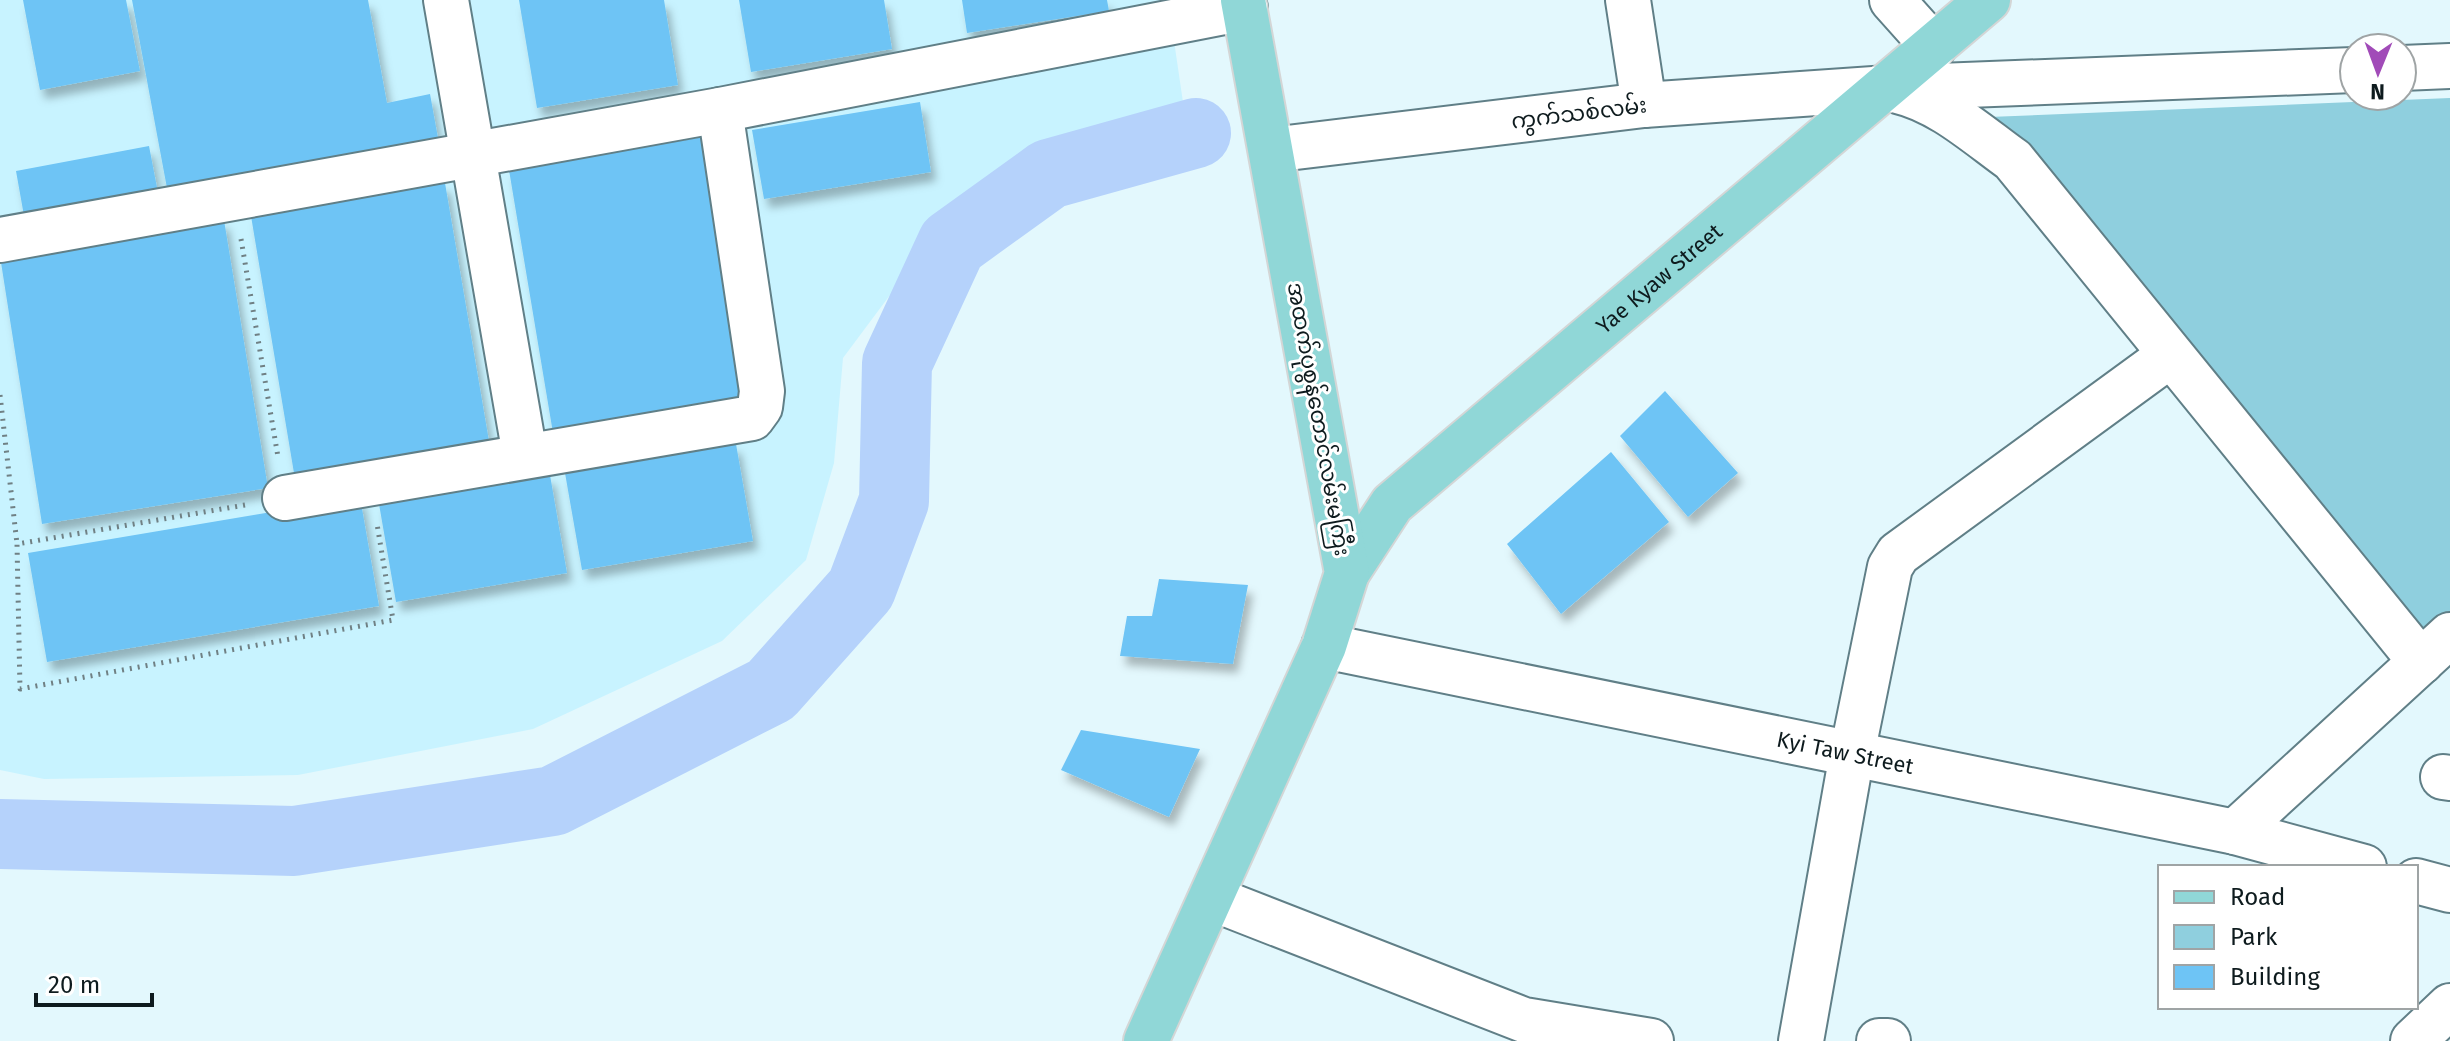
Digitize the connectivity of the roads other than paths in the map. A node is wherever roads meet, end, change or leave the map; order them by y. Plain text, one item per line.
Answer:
1 (446, 0) edge
2 (1628, 0) edge
3 (1892, 0) edge
4 (1988, 0) edge
5 (1244, 4) edge
6 (1155, 14) edge
7 (1934, 47) junction
8 (2450, 66) edge
9 (2418, 67) edge
10 (2338, 71) edge
11 (1888, 88) junction
12 (1644, 105) junction
13 (720, 110) junction
14 (1271, 150) junction
15 (475, 153) junction
16 (0, 240) edge
17 (2169, 356) junction
18 (525, 455) junction
19 (285, 498) road end
20 (1347, 573) junction
21 (1324, 646) junction
22 (2435, 649) edge
23 (1852, 754) junction
24 (2235, 832) junction
25 (2357, 865) edge
26 (2418, 882) edge
27 (2450, 890) edge
28 (1211, 898) junction
29 (2450, 1006) edge
30 (1146, 1041) edge
31 (1651, 1041) edge
32 (1801, 1041) edge
33 (1879, 1041) edge
34 (1888, 1041) edge
35 (2413, 1041) edge

1 - 15 street
2 - 12 street
3 - 7 street
4 - 7 main road, Yae Kyaw Street
5 - 6 street
5 - 14 main road, အထက်ပုစွန်တောင်လမ်းမကြီး
6 - 13 street
7 - 11 main road, Yae Kyaw Street
8 - 9 street
10 - 11 street, ကွက်သစ်လမ်း
11 - 12 street, ကွက်သစ်လမ်း
11 - 17 street
11 - 20 main road, Yae Kyaw Street
12 - 14 street, ကွက်သစ်လမ်း
13 - 15 street
13 - 18 street
14 - 20 main road, အထက်ပုစွန်တောင်လမ်းမကြီး
15 - 16 street
15 - 18 street
17 - 22 street
17 - 23 street
18 - 19 street
20 - 21 main road, အထက်ပုစွန်တောင်လမ်းမကြီး
21 - 23 street, Kyi Taw Street
21 - 28 main road, အထက်ပုစွန်တောင်လမ်းမကြီး
22 - 24 street
23 - 24 street, Kyi Taw Street
23 - 32 street
24 - 25 street, Kyi Taw Street
26 - 27 street
28 - 30 main road, အထက်ပုစွန်တောင်လမ်းမကြီး
28 - 31 street
29 - 35 street
33 - 34 street

